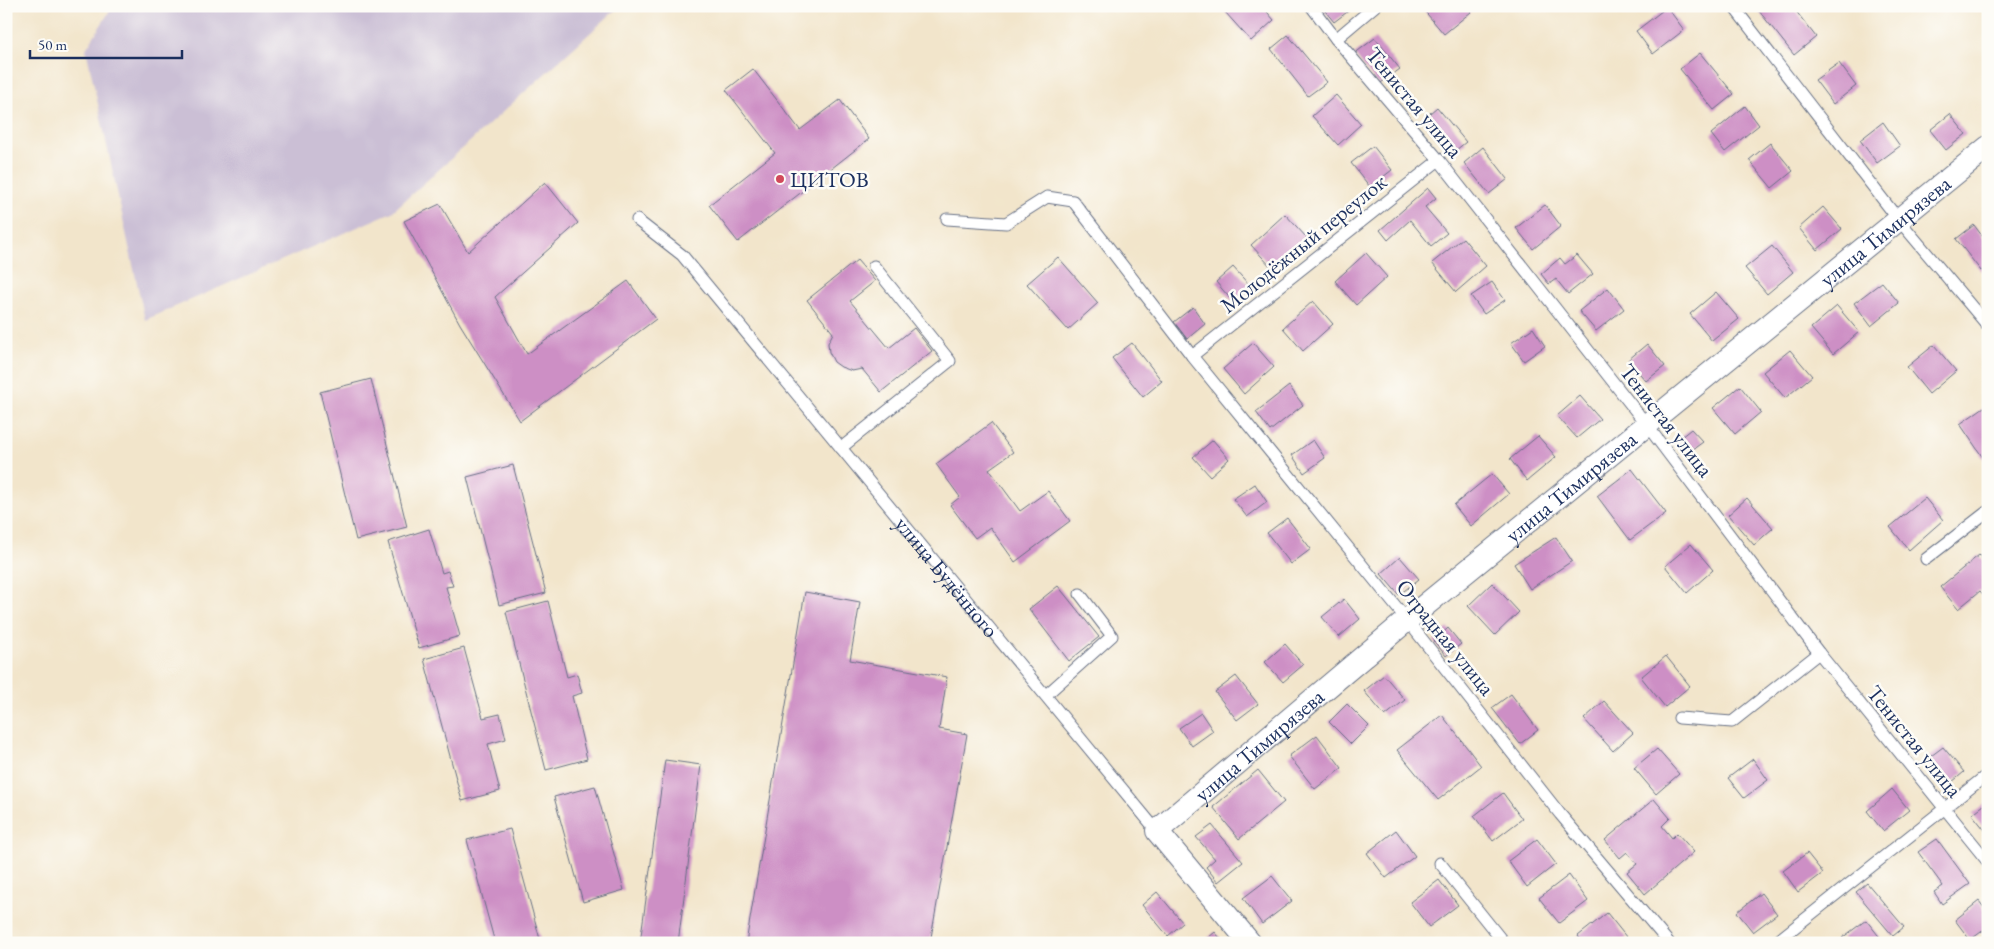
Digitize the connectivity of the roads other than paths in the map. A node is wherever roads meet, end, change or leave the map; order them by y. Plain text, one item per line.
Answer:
1 (1311, 6) edge
2 (1375, 6) edge
3 (1733, 6) edge
4 (1336, 39) junction
5 (1988, 147) edge
6 (1439, 160) junction
7 (947, 219) dead end
8 (1898, 219) junction
9 (637, 220) dead end
10 (874, 266) dead end
11 (1988, 326) edge
12 (1192, 356) junction
13 (1646, 424) junction
14 (841, 448) junction
15 (1988, 511) edge
16 (1926, 559) dead end
17 (1080, 594) dead end
18 (1407, 620) junction
19 (1819, 652) junction
20 (1046, 695) junction
21 (1679, 718) dead end
22 (1988, 774) edge
23 (1944, 810) junction
24 (1157, 831) junction
25 (1988, 862) edge
26 (1440, 863) dead end
27 (1250, 943) edge
28 (1504, 943) edge
29 (1669, 943) edge
30 (1775, 943) edge

1 - 4 lane, Тенистая улица
2 - 4 lane
3 - 8 lane
4 - 6 lane, Тенистая улица
5 - 8 street, улица Тимирязева
6 - 12 lane, Молодёжный переулок
6 - 13 lane, Тенистая улица
7 - 12 lane, Отрадная улица
8 - 11 lane
8 - 13 street, улица Тимирязева
9 - 14 lane, улица Будённого
10 - 14 lane
12 - 18 lane, Отрадная улица
13 - 18 street, улица Тимирязева
13 - 19 lane, Тенистая улица
14 - 20 lane, улица Будённого
15 - 16 lane
17 - 20 lane
18 - 24 street, улица Тимирязева
18 - 29 lane, Отрадная улица
19 - 21 lane
19 - 23 lane, Тенистая улица
20 - 24 lane, улица Будённого
22 - 23 lane
23 - 25 lane, Тенистая улица
23 - 30 lane
24 - 27 street, улица Будённого
26 - 28 lane

